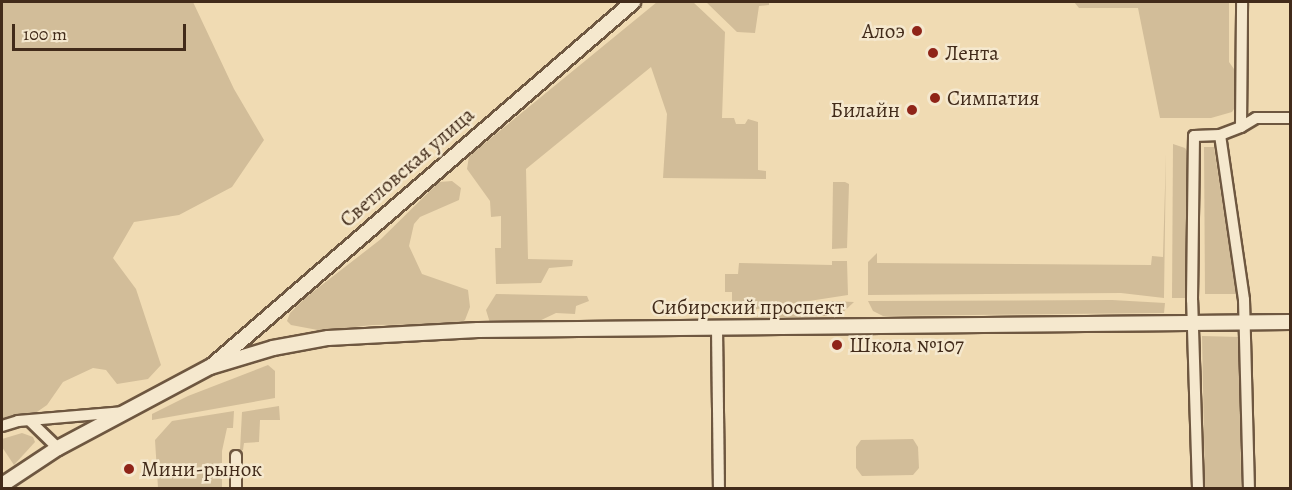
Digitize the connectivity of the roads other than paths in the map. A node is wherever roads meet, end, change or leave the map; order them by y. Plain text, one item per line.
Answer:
1 (633, 2) edge
2 (1242, 2) edge
3 (1290, 118) edge
4 (1241, 127) junction
5 (1220, 135) junction
6 (1246, 322) junction
7 (1290, 322) edge
8 (1193, 323) junction
9 (717, 328) junction
10 (210, 367) junction
11 (122, 412) junction
12 (30, 421) junction
13 (2, 426) edge
14 (58, 448) junction
15 (236, 456) dead end
16 (2, 485) edge
17 (236, 489) edge
18 (719, 489) edge
19 (1198, 489) edge
20 (1249, 489) edge

1 - 10 main road, Светловская улица
2 - 4 street
3 - 4 street
4 - 5 street
5 - 6 street
5 - 8 street
6 - 7 main road, Сибирский проспект
6 - 8 main road, Сибирский проспект
6 - 20 street
8 - 9 main road, Сибирский проспект
8 - 19 street
9 - 10 main road, Сибирский проспект
9 - 18 street
10 - 11 main road
11 - 12 street
11 - 14 main road
12 - 13 street
12 - 14 street
14 - 16 main road
15 - 17 street

